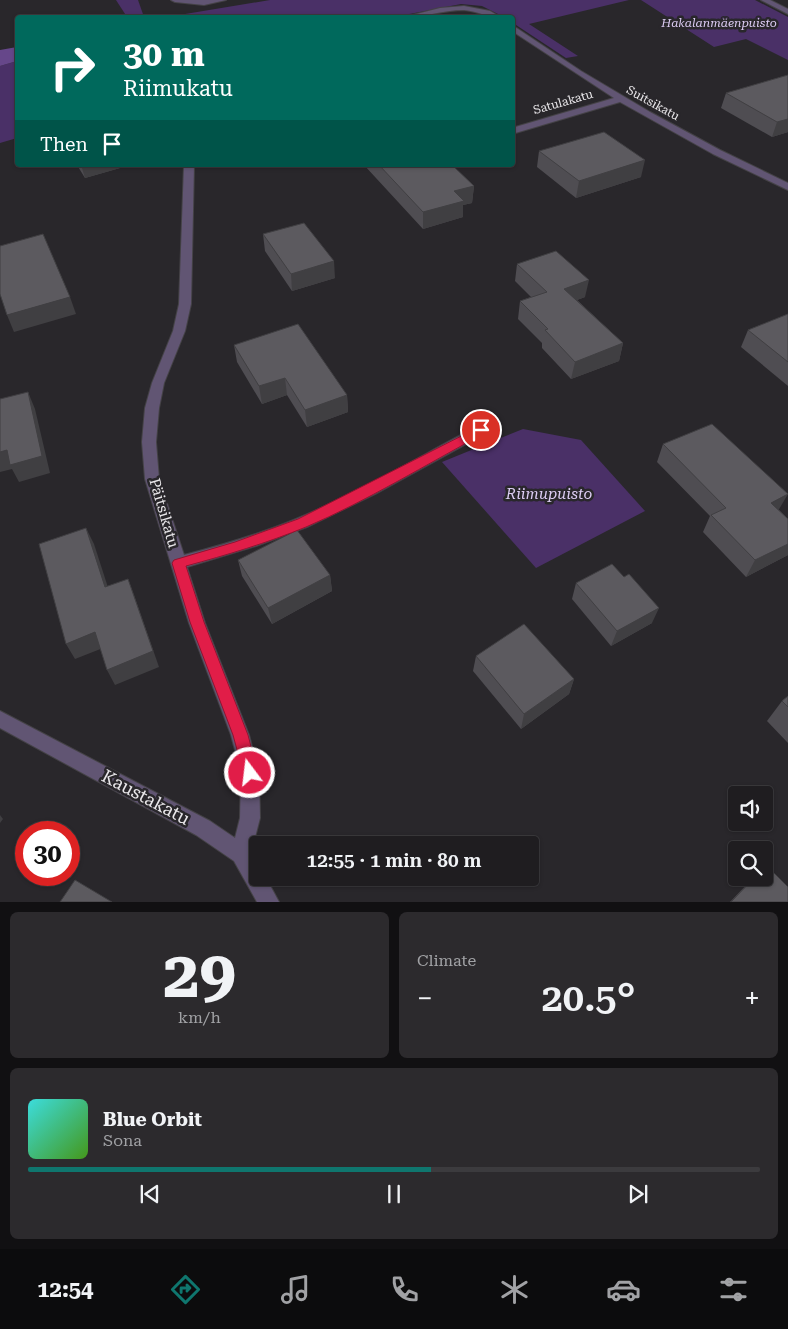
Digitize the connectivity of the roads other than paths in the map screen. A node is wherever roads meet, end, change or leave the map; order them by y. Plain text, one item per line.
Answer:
1 (175, 0) edge
2 (222, 0) edge
3 (765, 0) edge
4 (788, 12) edge
5 (420, 15) edge
6 (493, 15) edge
7 (515, 29) edge
8 (620, 99) junction
9 (515, 130) edge
10 (189, 167) edge
11 (788, 187) edge
12 (481, 430) dead end
13 (179, 563) junction
14 (0, 719) edge
15 (241, 854) junction
16 (268, 902) edge

1 - 2 street
3 - 4 street
5 - 6 street
7 - 8 street, Suitsikatu
8 - 9 street, Satulakatu
8 - 11 street, Suitsikatu
10 - 13 street, Päitsikatu
12 - 13 street
13 - 15 street, Päitsikatu
14 - 15 street, Kaustakatu
15 - 16 street, Kaustakatu

